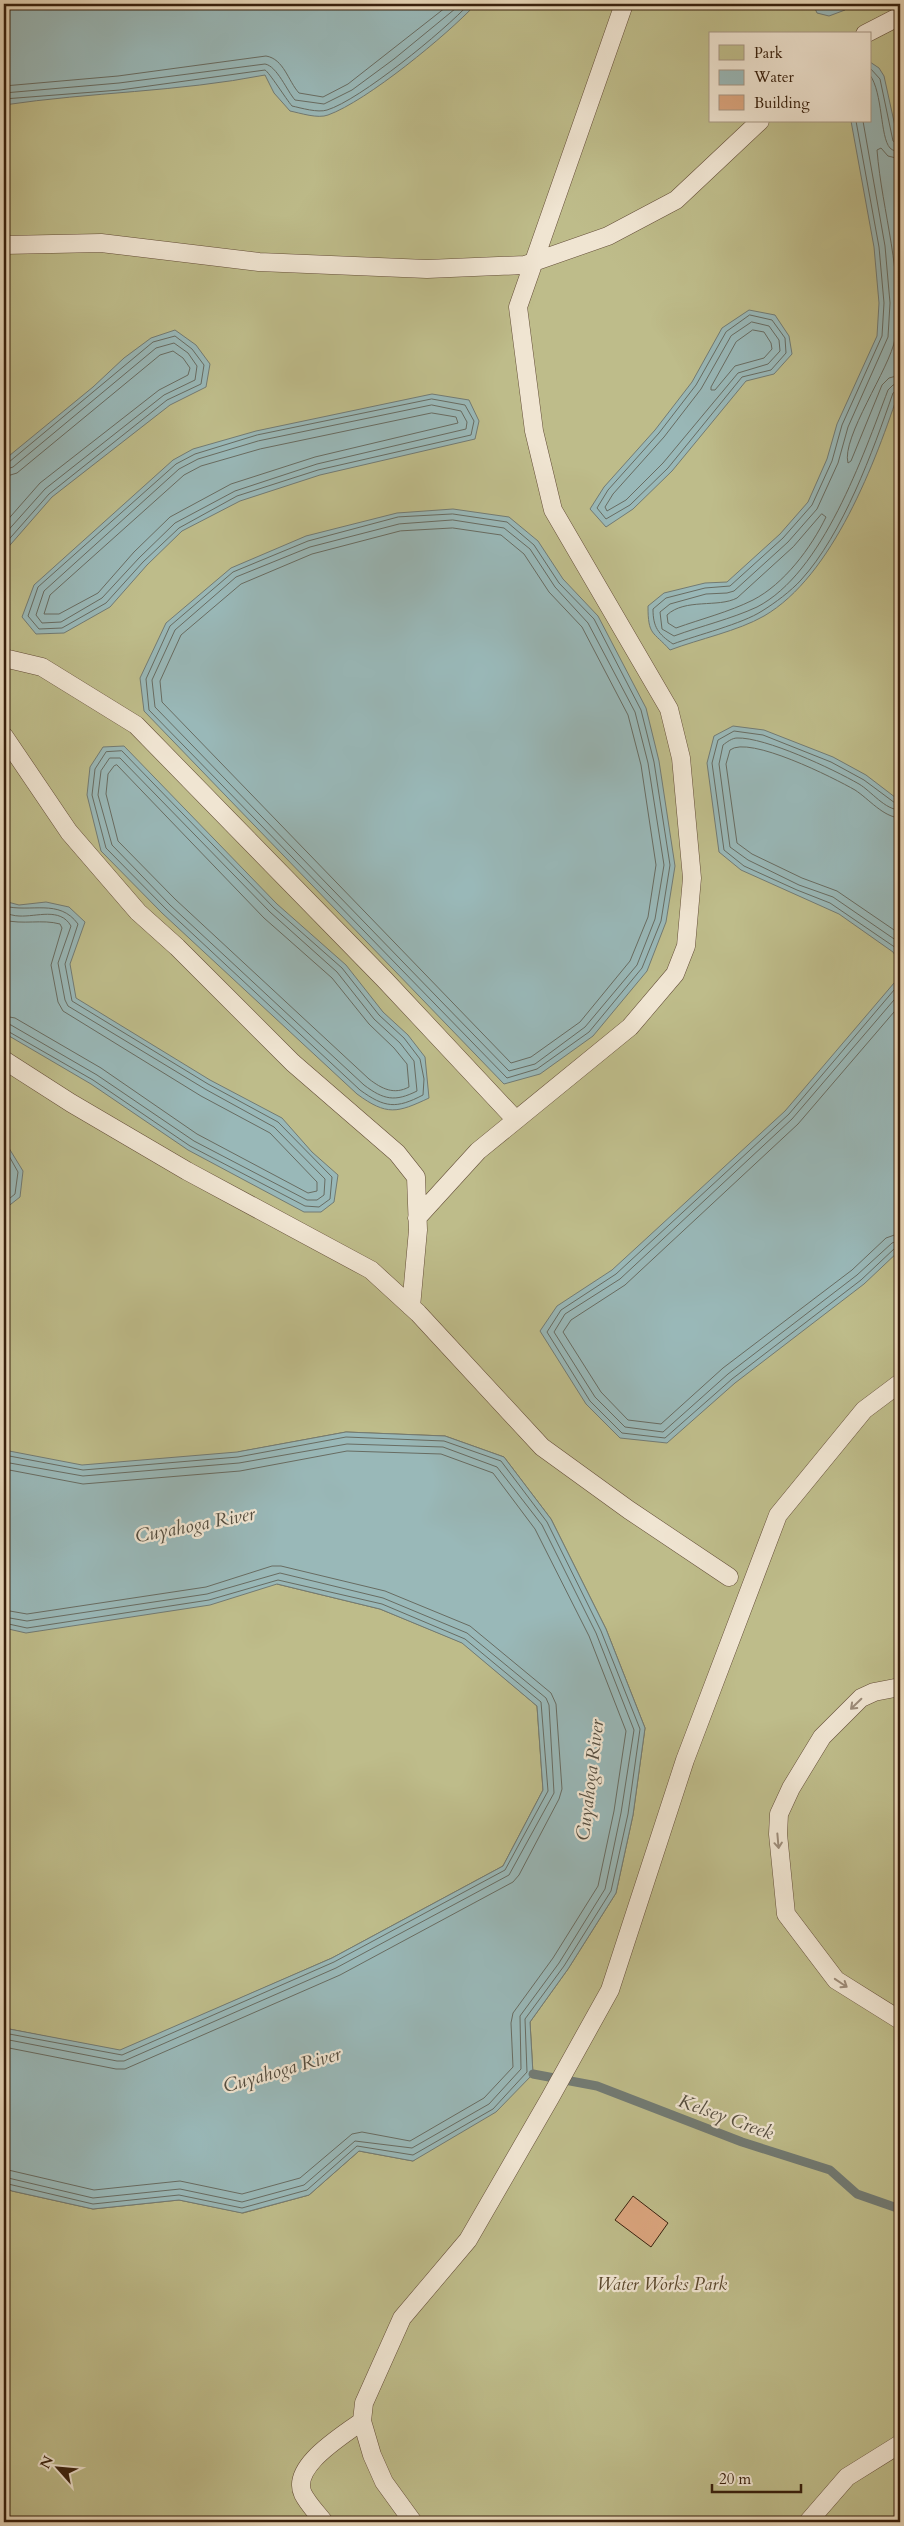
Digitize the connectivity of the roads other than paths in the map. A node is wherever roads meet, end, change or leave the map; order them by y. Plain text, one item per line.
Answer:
1 (624, 4) edge
2 (900, 16) edge
3 (869, 32) edge
4 (759, 122) edge
5 (4, 245) edge
6 (534, 262) junction
7 (4, 658) edge
8 (4, 736) edge
9 (4, 1060) edge
10 (516, 1120) junction
11 (418, 1218) junction
12 (411, 1307) junction
13 (900, 1383) edge
14 (729, 1576) dead end
15 (900, 1687) edge
16 (900, 2020) edge
17 (362, 2421) junction
18 (900, 2444) edge
19 (812, 2521) edge
20 (324, 2522) edge
21 (413, 2522) edge

1 - 6 lane
2 - 3 lane
4 - 6 lane
5 - 6 lane
6 - 10 lane
7 - 10 lane
8 - 11 lane
9 - 12 lane
10 - 11 lane
11 - 12 lane
12 - 14 lane
13 - 17 lane
15 -> 16 lane
17 - 20 lane
17 - 21 lane
18 - 19 lane

